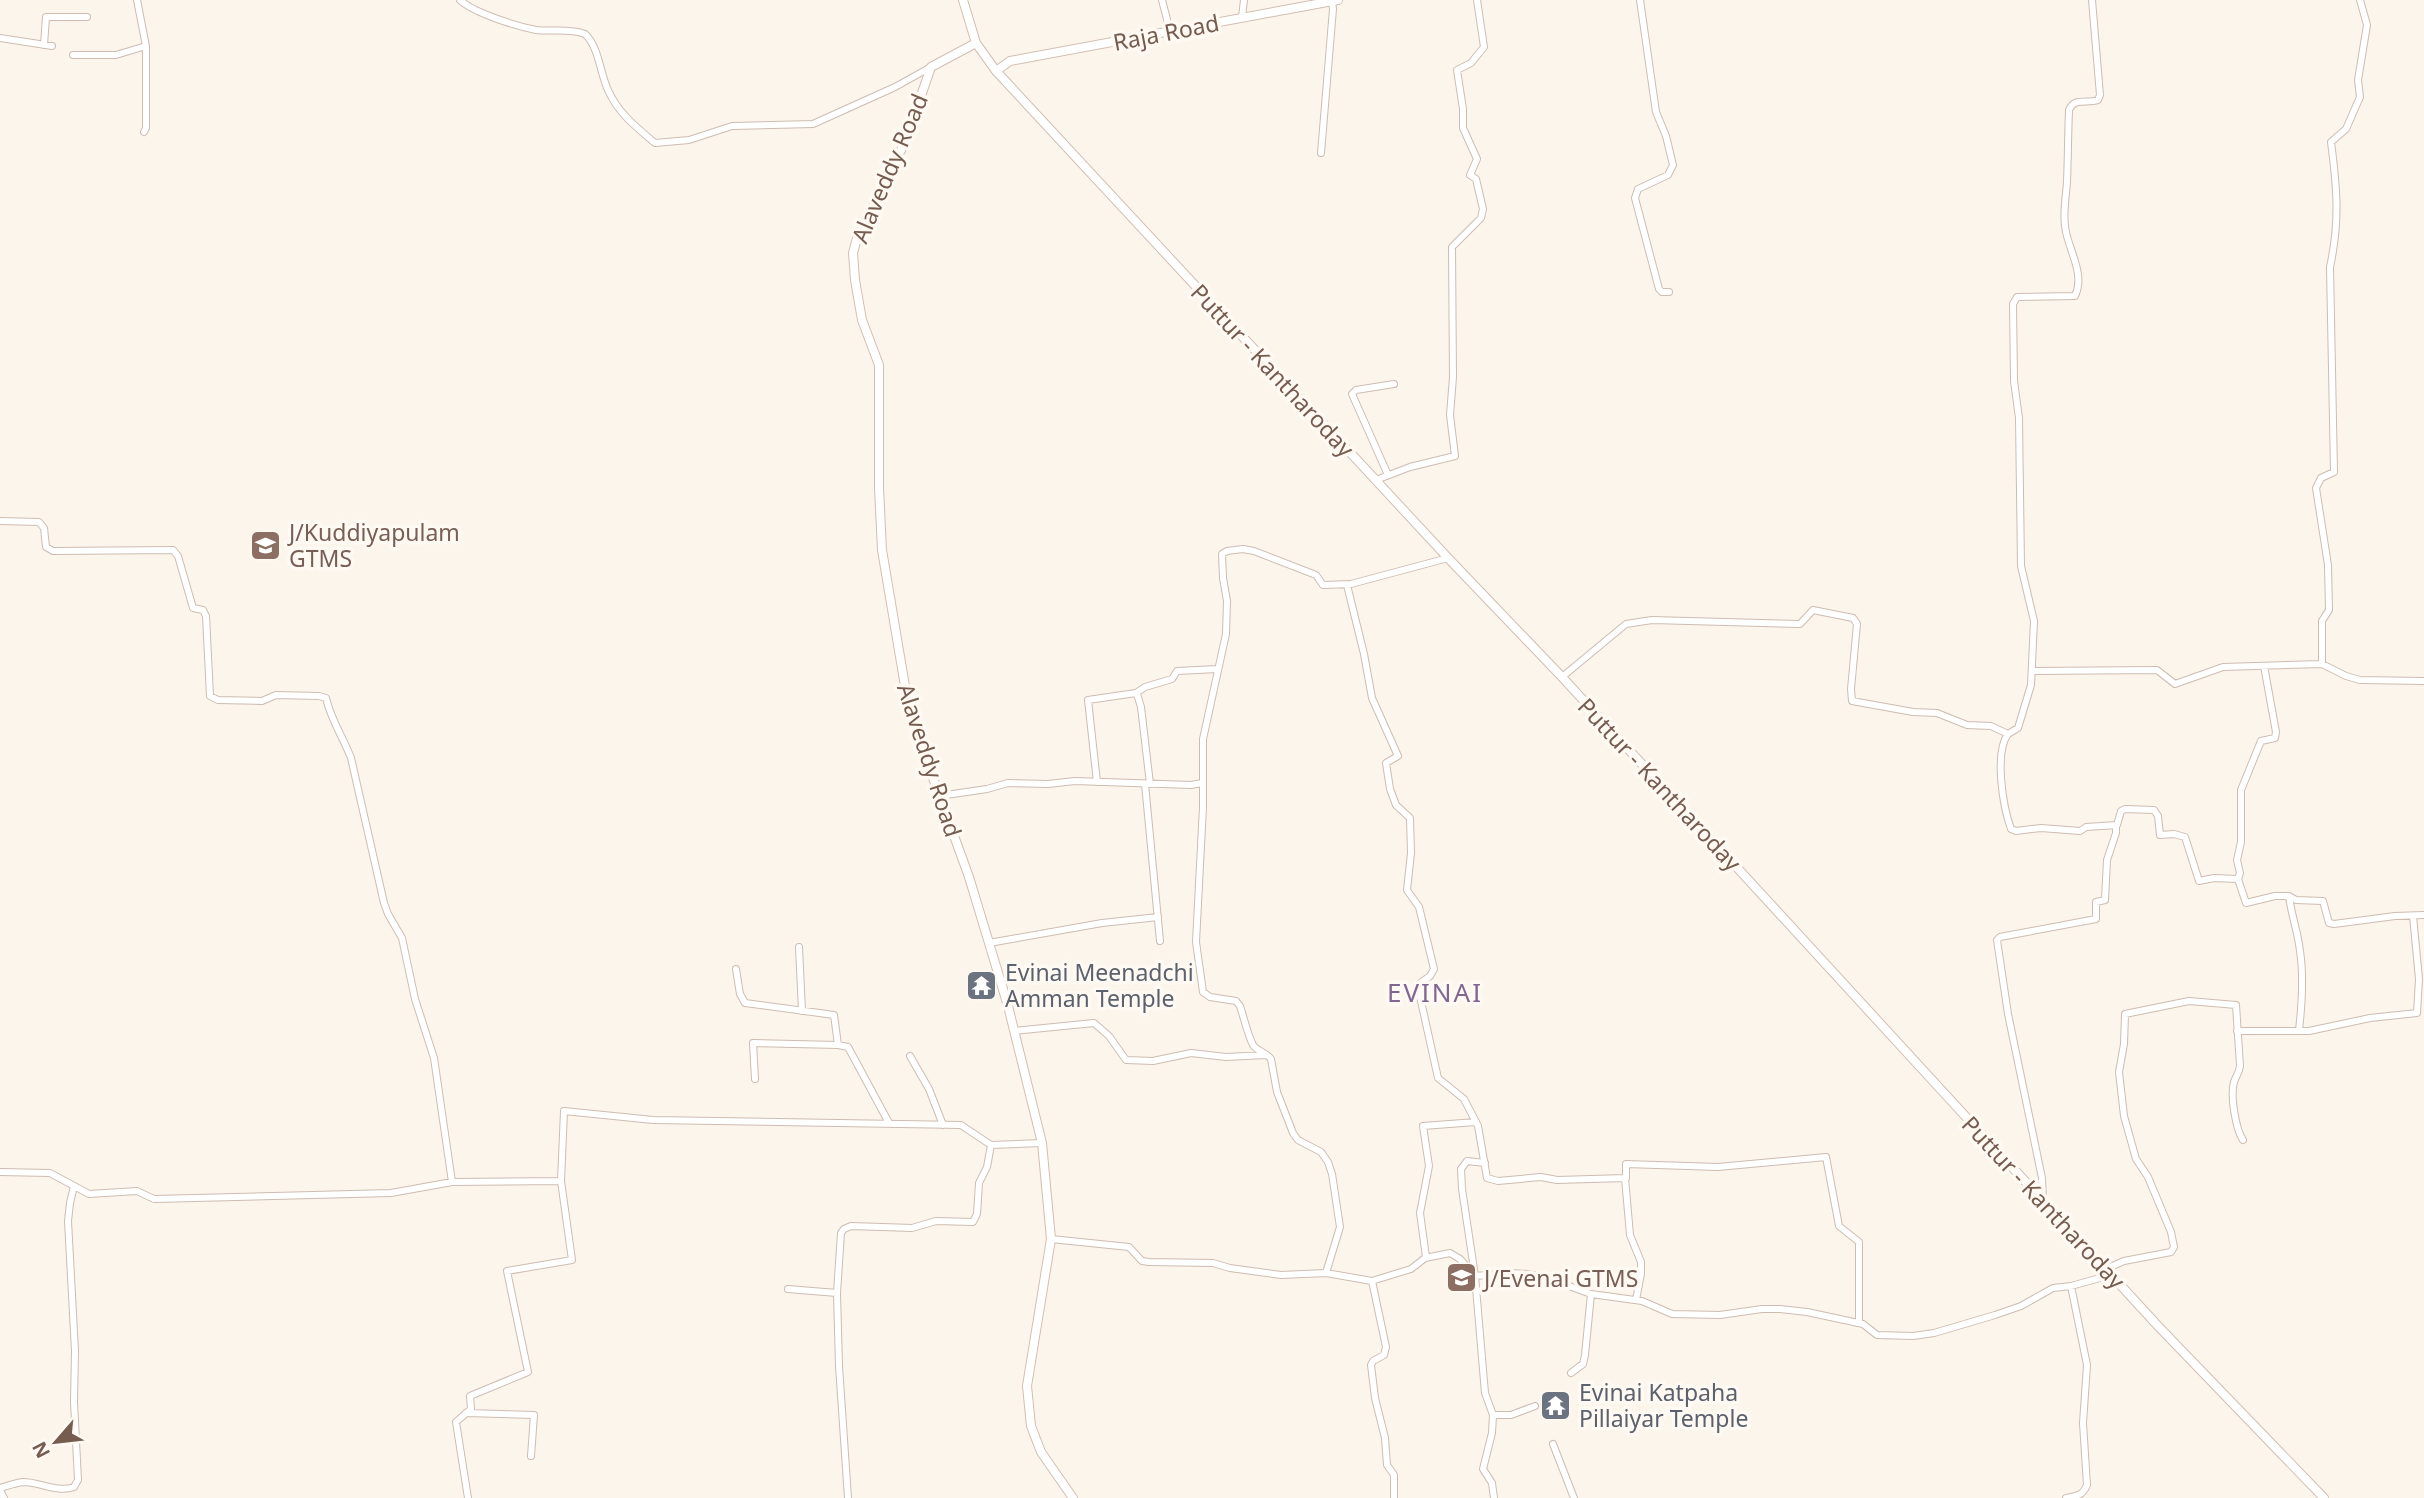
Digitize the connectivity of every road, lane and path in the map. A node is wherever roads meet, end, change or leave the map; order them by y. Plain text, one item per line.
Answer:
1 (137, 0) edge
2 (460, 0) edge
3 (963, 0) edge
4 (1162, 0) edge
5 (1244, 0) edge
6 (1477, 0) edge
7 (1640, 0) edge
8 (2092, 0) edge
9 (2360, 0) edge
10 (1335, 1) edge
11 (86, 17) dead end
12 (1242, 17) junction
13 (1170, 31) junction
14 (0, 38) edge
15 (976, 43) junction
16 (44, 45) junction
17 (52, 46) dead end
18 (146, 46) junction
19 (73, 55) dead end
20 (931, 67) junction
21 (996, 71) junction
22 (144, 132) dead end
23 (1321, 153) dead end
24 (1669, 292) dead end
25 (1394, 384) dead end
26 (1388, 475) junction
27 (1376, 480) junction
28 (0, 521) edge
29 (1448, 558) junction
30 (1347, 585) junction
31 (2322, 664) junction
32 (2264, 666) junction
33 (1218, 669) junction
34 (2032, 671) junction
35 (1562, 677) junction
36 (2424, 681) edge
37 (1137, 694) dead end
38 (2008, 734) junction
39 (1097, 782) junction
40 (1202, 783) junction
41 (1148, 784) junction
42 (939, 796) junction
43 (2116, 825) junction
44 (2238, 879) junction
45 (2288, 895) junction
46 (2424, 915) edge
47 (2413, 916) junction
48 (1158, 917) junction
49 (1160, 941) dead end
50 (989, 943) junction
51 (799, 947) dead end
52 (736, 970) dead end
53 (802, 1011) junction
54 (2299, 1030) junction
55 (1014, 1031) junction
56 (2238, 1031) junction
57 (838, 1045) junction
58 (1268, 1055) junction
59 (910, 1056) dead end
60 (755, 1079) dead end
61 (1476, 1122) junction
62 (889, 1123) junction
63 (943, 1125) junction
64 (2243, 1140) dead end
65 (1042, 1143) junction
66 (992, 1145) junction
67 (1485, 1163) junction
68 (0, 1172) edge
69 (1625, 1178) junction
70 (561, 1181) junction
71 (452, 1182) junction
72 (74, 1186) junction
73 (2043, 1200) junction
74 (1051, 1239) junction
75 (1426, 1257) junction
76 (2109, 1272) junction
77 (1326, 1273) junction
78 (1475, 1276) junction
79 (1372, 1281) junction
80 (2071, 1286) junction
81 (788, 1289) dead end
82 (837, 1293) junction
83 (1591, 1294) junction
84 (1636, 1300) junction
85 (1859, 1323) junction
86 (1571, 1373) dead end
87 (1535, 1406) dead end
88 (466, 1413) junction
89 (1493, 1415) junction
90 (1553, 1444) dead end
91 (531, 1456) dead end
92 (0, 1489) edge
93 (4, 1498) edge
94 (468, 1498) edge
95 (848, 1498) edge
96 (1073, 1498) edge
97 (1394, 1498) edge
98 (1494, 1498) edge
99 (1574, 1498) edge
100 (2066, 1498) edge
101 (2324, 1498) edge

1 - 18 street
2 - 20 street
3 - 15 main road, Puttur - Kantharoday
4 - 13 street
5 - 12 street
6 - 26 street
7 - 24 street
8 - 34 street
9 - 31 street
10 - 12 main road, Raja Road
10 - 23 street
11 - 16 street
12 - 13 main road, Raja Road
13 - 21 main road, Raja Road
14 - 16 street
15 - 20 main road, Alaveddy Road
15 - 21 main road, Puttur - Kantharoday
16 - 17 street
18 - 19 street
18 - 22 street
20 - 42 main road, Alaveddy Road
21 - 27 main road, Puttur - Kantharoday
25 - 26 street
26 - 27 street
27 - 29 main road, Puttur - Kantharoday
28 - 71 street
29 - 30 street
29 - 35 main road, Puttur - Kantharoday
30 - 33 street
30 - 61 street
31 - 32 street
31 - 36 street
32 - 34 street
32 - 44 street
33 - 39 street
33 - 40 street
34 - 38 street
35 - 38 street
35 - 73 main road, Puttur - Kantharoday
37 - 41 street
38 - 43 street
39 - 41 street
39 - 42 street
40 - 41 street
40 - 58 street
41 - 48 street
42 - 50 main road, Alaveddy Road
43 - 44 street
43 - 73 street
44 - 45 street
45 - 47 street
45 - 54 street
46 - 47 street
47 - 54 street
48 - 49 street
48 - 50 street
50 - 55 main road, Alaveddy Road
51 - 53 street
52 - 53 street
53 - 57 street
54 - 56 street
55 - 58 street
55 - 65 main road, Alaveddy Road
56 - 64 street
56 - 76 street
57 - 60 street
57 - 62 street
58 - 77 street
59 - 63 street
61 - 67 street
61 - 75 street
62 - 63 street
62 - 70 street
63 - 66 street
65 - 66 street
65 - 74 main road, Alaveddy Road
66 - 82 street
67 - 69 street
67 - 78 street
68 - 72 street
69 - 84 street
69 - 85 street
70 - 71 street
70 - 88 street
71 - 72 street
72 - 92 street
73 - 76 main road, Puttur - Kantharoday
74 - 77 street
74 - 96 main road, Alaveddy Road
75 - 78 street
75 - 79 street
76 - 80 street
76 - 101 main road, Puttur - Kantharoday
77 - 79 street
78 - 83 street
78 - 89 street
79 - 97 street
80 - 85 street
80 - 100 street
81 - 82 street
82 - 95 street
83 - 84 street
83 - 86 street
84 - 85 street
87 - 89 street
88 - 91 street
88 - 94 street
89 - 98 street
90 - 99 street
92 - 93 street

